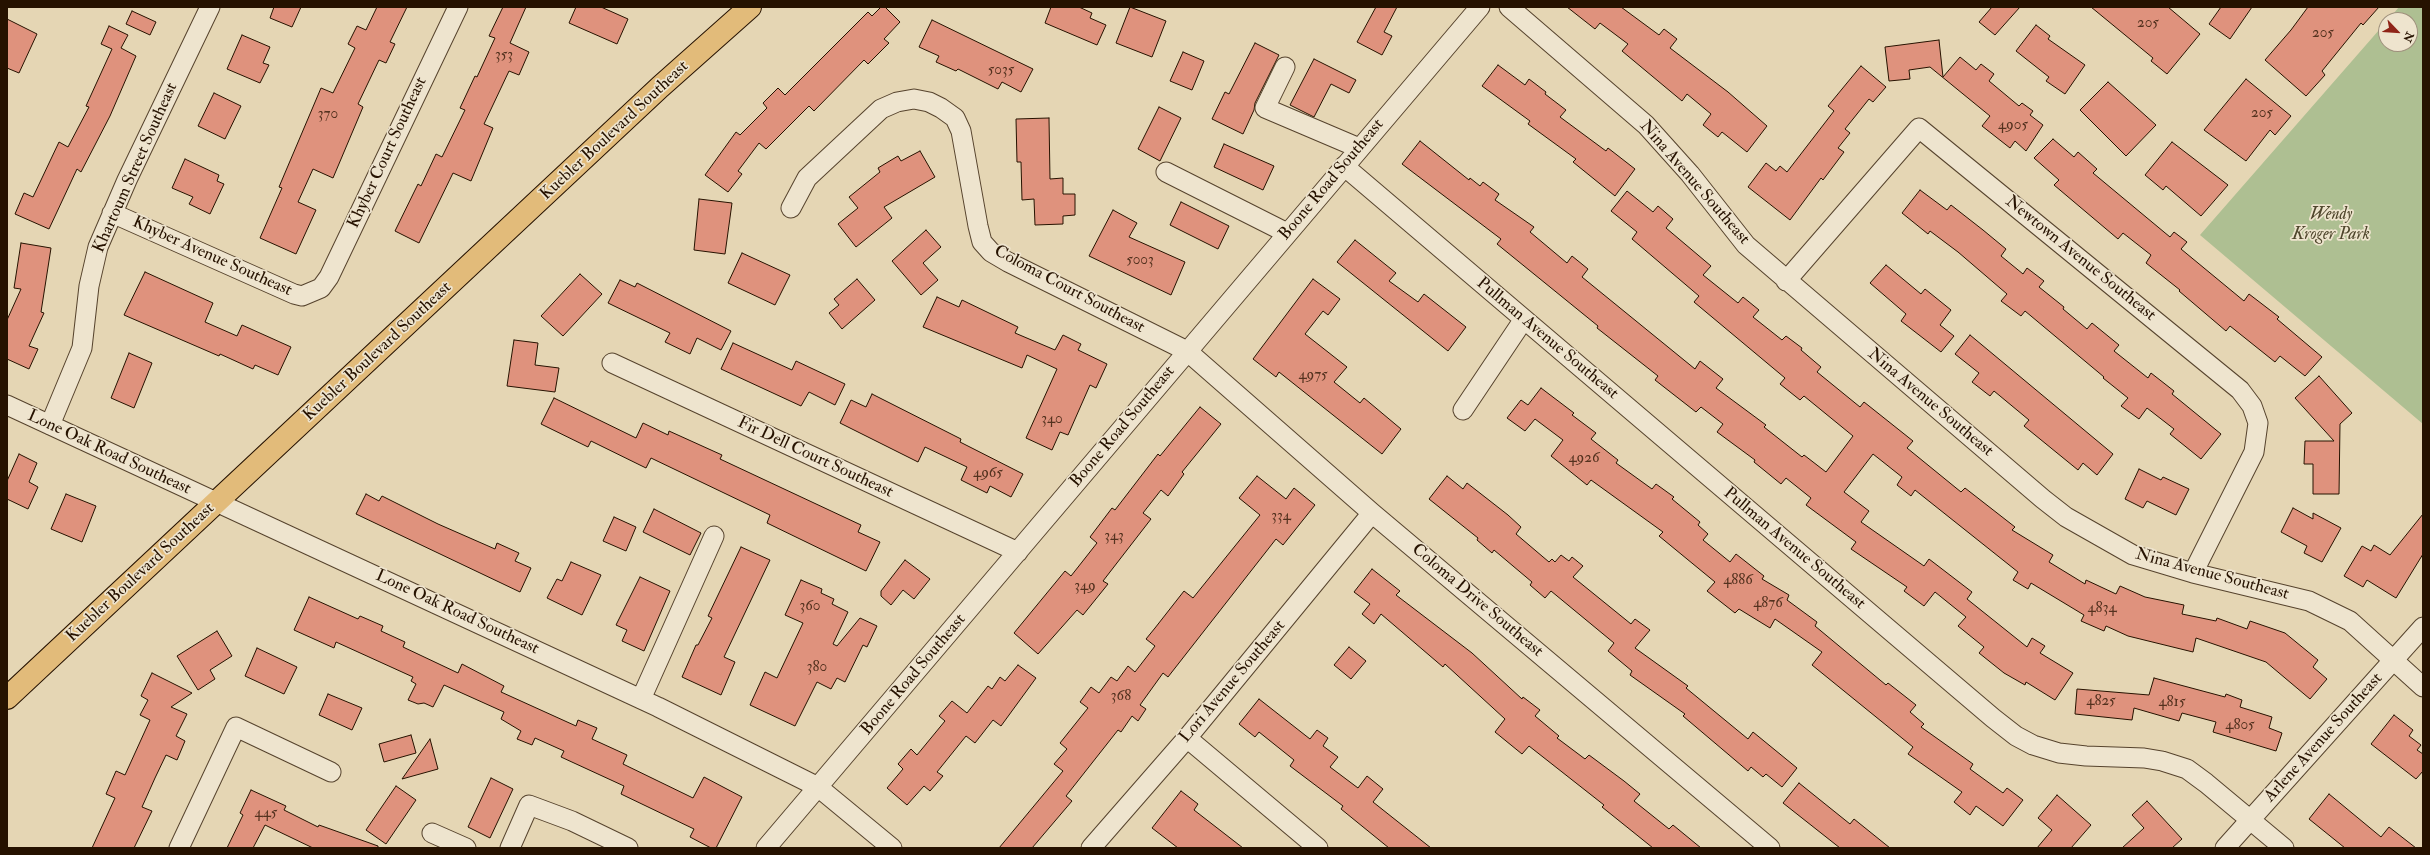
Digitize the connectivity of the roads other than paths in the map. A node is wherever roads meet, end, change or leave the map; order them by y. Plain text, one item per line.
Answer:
1 (210, 7) edge
2 (458, 7) edge
3 (750, 7) edge
4 (1480, 7) edge
5 (1509, 7) edge
6 (1285, 67) dead end
7 (1359, 148) junction
8 (1344, 166) junction
9 (1166, 172) dead end
10 (790, 208) dead end
11 (112, 213) junction
12 (1287, 233) junction
13 (1786, 281) junction
14 (312, 293) joint
15 (1524, 319) junction
16 (1186, 351) junction
17 (612, 363) dead end
18 (7, 405) edge
19 (1463, 410) dead end
20 (50, 425) junction
21 (216, 503) junction
22 (1372, 513) junction
23 (714, 536) dead end
24 (1018, 552) junction
25 (2193, 573) junction
26 (2423, 627) edge
27 (2392, 660) junction
28 (2423, 687) edge
29 (7, 698) edge
30 (641, 699) junction
31 (1187, 738) junction
32 (331, 772) dead end
33 (818, 787) junction
34 (2251, 819) junction
35 (432, 833) dead end
36 (179, 848) edge
37 (466, 848) edge
38 (510, 848) edge
39 (628, 848) edge
40 (766, 848) edge
41 (892, 848) edge
42 (1092, 848) edge
43 (1318, 848) edge
44 (1770, 848) edge
45 (2224, 848) edge
46 (2284, 848) edge

1 - 11 street, Khartoum Street Southeast
2 - 14 street, Khyber Court Southeast
3 - 21 main road, Kuebler Boulevard Southeast
4 - 7 street, Boone Road Southeast
5 - 13 street, Nina Avenue Southeast
6 - 7 street
7 - 8 street, Boone Road Southeast
8 - 12 street, Boone Road Southeast
8 - 15 street, Pullman Avenue Southeast
9 - 12 street
10 - 16 street, Coloma Court Southeast
11 - 14 street, Khyber Avenue Southeast
11 - 20 street, Khartoum Street Southeast
12 - 16 street, Boone Road Southeast
13 - 25 street, Nina Avenue Southeast
13 - 25 street, Newtown Avenue Southeast
15 - 19 street
15 - 34 street, Pullman Avenue Southeast
16 - 22 street, Coloma Drive Southeast
16 - 24 street, Boone Road Southeast
17 - 24 street, Fir Dell Court Southeast
18 - 20 street, Lone Oak Road Southeast
20 - 21 street, Lone Oak Road Southeast
21 - 29 main road, Kuebler Boulevard Southeast
21 - 30 street, Lone Oak Road Southeast
22 - 31 street, Lori Avenue Southeast
22 - 44 street, Coloma Drive Southeast
23 - 30 street
24 - 33 street, Boone Road Southeast
25 - 27 street, Nina Avenue Southeast
26 - 27 street, Arlene Avenue Southeast
27 - 28 street, Nina Avenue Southeast
27 - 34 street, Arlene Avenue Southeast
30 - 33 street, Lone Oak Road Southeast
31 - 42 street, Lori Avenue Southeast
31 - 43 street
32 - 36 street
33 - 40 street, Boone Road Southeast
33 - 41 street, Lone Oak Road Southeast
34 - 45 street, Arlene Avenue Southeast
34 - 46 street, Pullman Avenue Southeast
35 - 37 street
38 - 39 street

